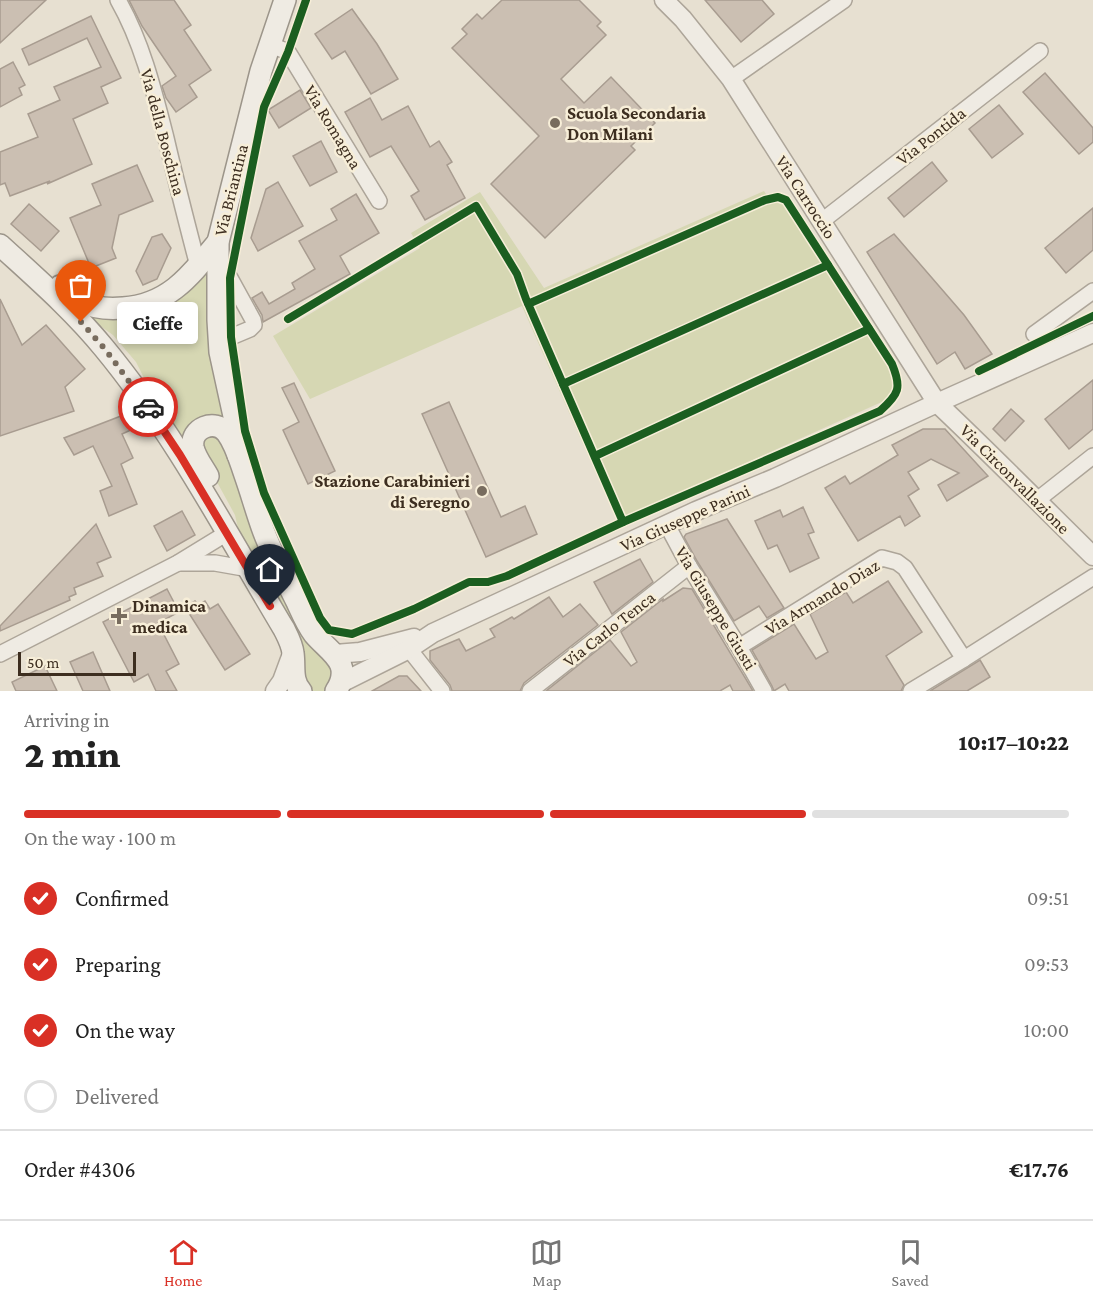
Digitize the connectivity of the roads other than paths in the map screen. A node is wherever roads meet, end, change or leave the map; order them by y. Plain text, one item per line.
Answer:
1 (118, 0) edge
2 (285, 0) edge
3 (664, 0) edge
4 (844, 0) edge
5 (279, 48) junction
6 (1040, 51) dead end
7 (731, 79) junction
8 (379, 201) dead end
9 (822, 220) junction
10 (0, 240) edge
11 (0, 245) edge
12 (208, 268) junction
13 (1093, 291) edge
14 (1093, 333) edge
15 (1034, 334) dead end
16 (219, 342) junction
17 (937, 402) junction
18 (238, 455) junction
19 (1093, 456) edge
20 (1036, 501) junction
21 (667, 525) junction
22 (227, 533) junction
23 (1093, 556) edge
24 (178, 563) junction
25 (688, 566) junction
26 (249, 569) junction
27 (1093, 577) edge
28 (433, 633) junction
29 (739, 647) junction
30 (409, 649) junction
31 (293, 653) junction
32 (0, 654) edge
33 (335, 654) junction
34 (964, 659) junction
35 (339, 687) edge
36 (274, 691) edge
37 (301, 691) edge
38 (442, 691) edge
39 (530, 691) edge
40 (764, 691) edge
41 (912, 691) edge

1 - 12 street, Via della Boschina
2 - 5 main road, Via Briantina
3 - 7 street, Via Carroccio
4 - 7 street
5 - 8 street, Via Romagna
5 - 12 main road, Via Briantina
6 - 9 street, Via Pontida
7 - 9 street, Via Carroccio
9 - 17 street, Via Carroccio
10 - 12 main road
11 - 22 main road
12 - 16 main road
12 - 16 street
13 - 15 street
14 - 17 street, Via Giuseppe Parini
16 - 18 main road
17 - 20 street, Via Circonvallazione
17 - 21 street, Via Giuseppe Parini
18 - 22 main road
18 - 33 main road
19 - 20 street
20 - 23 street, Via Circonvallazione
21 - 25 street, Via Giuseppe Giusti
21 - 28 street, Via Giuseppe Parini
22 - 24 street
22 - 26 main road
24 - 26 street
24 - 32 street
25 - 29 street, Via Giuseppe Giusti
25 - 39 street, Via Carlo Tenca
26 - 31 main road
27 - 34 street
28 - 30 street, Via Giuseppe Parini
28 - 33 street, Via Giuseppe Parini
29 - 34 street, Via Armando Diaz
29 - 40 street, Via Giuseppe Giusti
30 - 35 street, Via Giuseppe Parini
30 - 38 street
31 - 36 street
31 - 37 main road
33 - 35 main road
34 - 41 street

